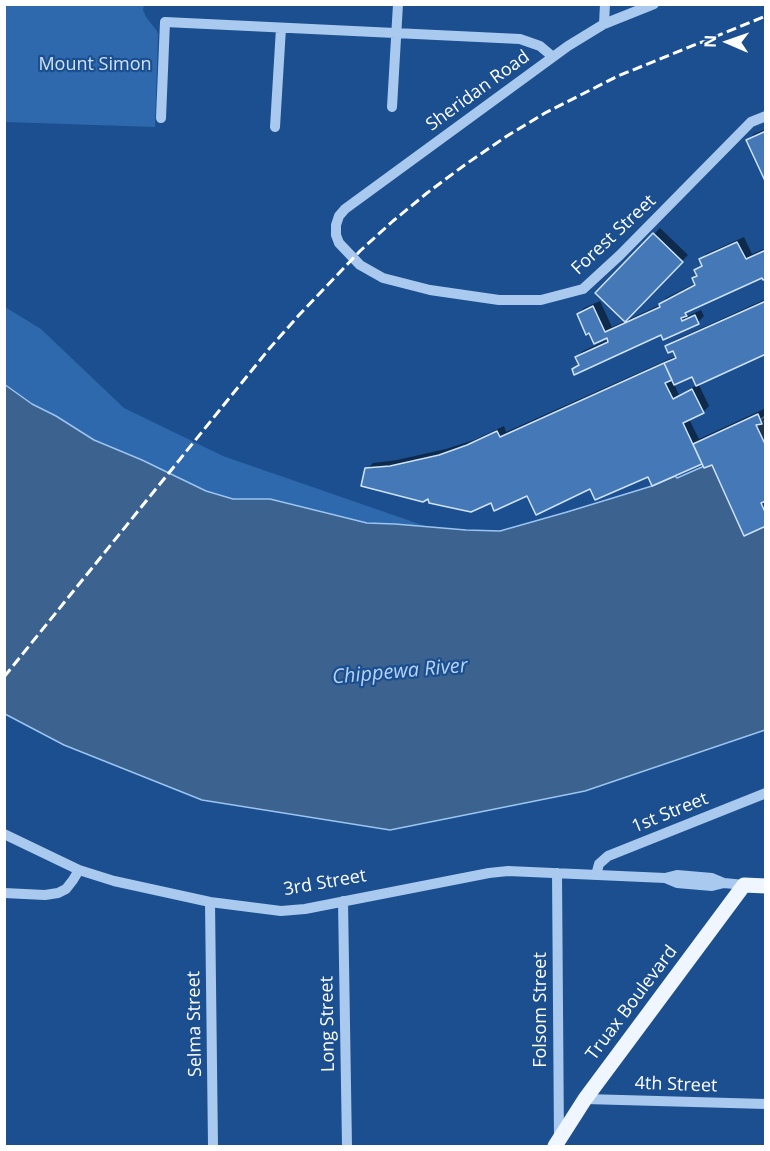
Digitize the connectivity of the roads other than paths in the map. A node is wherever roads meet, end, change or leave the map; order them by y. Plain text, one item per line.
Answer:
1 (398, 4) edge
2 (605, 4) edge
3 (654, 4) edge
4 (604, 24) junction
5 (281, 28) junction
6 (396, 34) junction
7 (553, 57) junction
8 (392, 107) dead end
9 (765, 116) edge
10 (161, 118) dead end
11 (275, 127) dead end
12 (336, 225) joint
13 (765, 793) edge
14 (4, 834) edge
15 (79, 870) junction
16 (557, 873) junction
17 (596, 875) junction
18 (744, 885) junction
19 (765, 886) edge
20 (4, 893) edge
21 (343, 901) junction
22 (210, 902) junction
23 (585, 1099) junction
24 (765, 1104) edge
25 (557, 1145) edge
26 (213, 1146) edge
27 (347, 1146) edge

1 - 6 street
2 - 4 street
3 - 4 street, Sheridan Road
4 - 7 street, Sheridan Road
5 - 6 street
5 - 10 street
5 - 11 street
6 - 7 street
6 - 8 street
7 - 12 street, Sheridan Road
9 - 12 street, Forest Street
13 - 17 street, 1st Street
14 - 15 street, 3rd Street
15 - 20 street
15 - 22 street, 3rd Street
16 - 17 street, 3rd Street
16 - 21 street, 3rd Street
16 - 25 street, Folsom Street
17 - 18 street, 3rd Street
18 - 19 main road, 3rd Street
18 - 23 main road, Truax Boulevard
21 - 22 street, 3rd Street
21 - 27 street, Long Street
22 - 26 street, Selma Street
23 - 24 street, 4th Street
23 - 25 main road, Truax Boulevard

